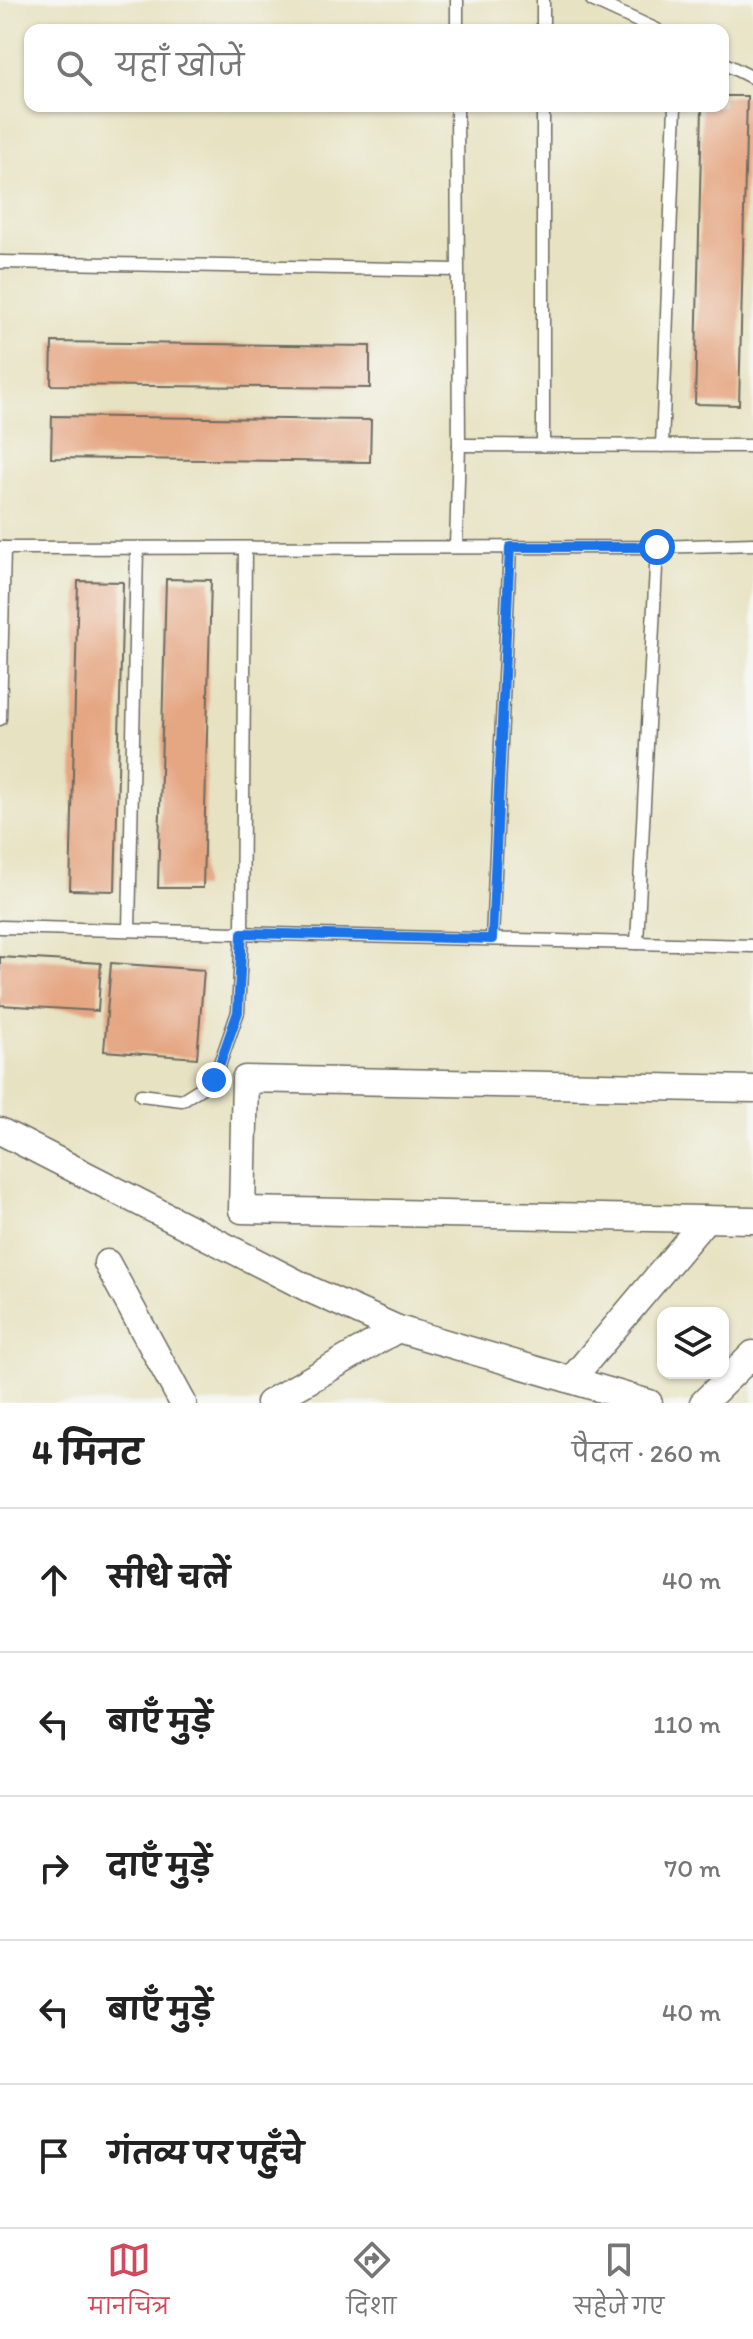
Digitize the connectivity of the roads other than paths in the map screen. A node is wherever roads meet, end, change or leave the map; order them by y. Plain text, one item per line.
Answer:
1 (457, 0) edge
2 (543, 0) edge
3 (592, 0) edge
4 (457, 24) edge
5 (543, 24) edge
6 (644, 24) edge
7 (729, 66) edge
8 (753, 78) edge
9 (457, 112) edge
10 (543, 112) edge
11 (675, 112) edge
12 (0, 262) edge
13 (456, 270) junction
14 (459, 445) junction
15 (543, 445) junction
16 (662, 446) junction
17 (753, 446) edge
18 (753, 544) edge
19 (456, 547) junction
20 (510, 547) junction
21 (657, 547) junction
22 (2, 548) edge
23 (137, 548) junction
24 (245, 548) junction
25 (0, 719) edge
26 (0, 927) edge
27 (129, 930) junction
28 (242, 933) junction
29 (492, 939) junction
30 (637, 943) junction
31 (753, 946) edge
32 (753, 1089) edge
33 (141, 1095) dead end
34 (0, 1131) edge
35 (706, 1219) junction
36 (753, 1220) edge
37 (107, 1263) dead end
38 (398, 1329) junction
39 (753, 1354) edge
40 (571, 1380) junction
41 (596, 1397) edge
42 (183, 1403) edge
43 (269, 1403) edge
44 (649, 1403) edge
45 (703, 1403) edge

1 - 4 lane
2 - 5 lane
3 - 6 lane
7 - 8 lane
9 - 13 lane
10 - 15 lane
11 - 16 lane
12 - 13 lane
13 - 14 lane
14 - 15 lane
14 - 19 lane
15 - 16 lane
16 - 17 lane
18 - 21 lane
19 - 20 lane
19 - 24 lane
20 - 21 lane
20 - 29 lane
21 - 30 lane
22 - 23 lane
22 - 25 lane
23 - 24 lane
23 - 27 lane
24 - 28 lane
26 - 27 lane
27 - 28 lane
28 - 29 lane
28 - 33 lane
29 - 30 lane
30 - 31 lane
32 - 35 street
34 - 38 street
35 - 36 street
35 - 40 street
37 - 42 street
38 - 40 street
38 - 43 street
39 - 45 street
40 - 41 street
41 - 44 street

